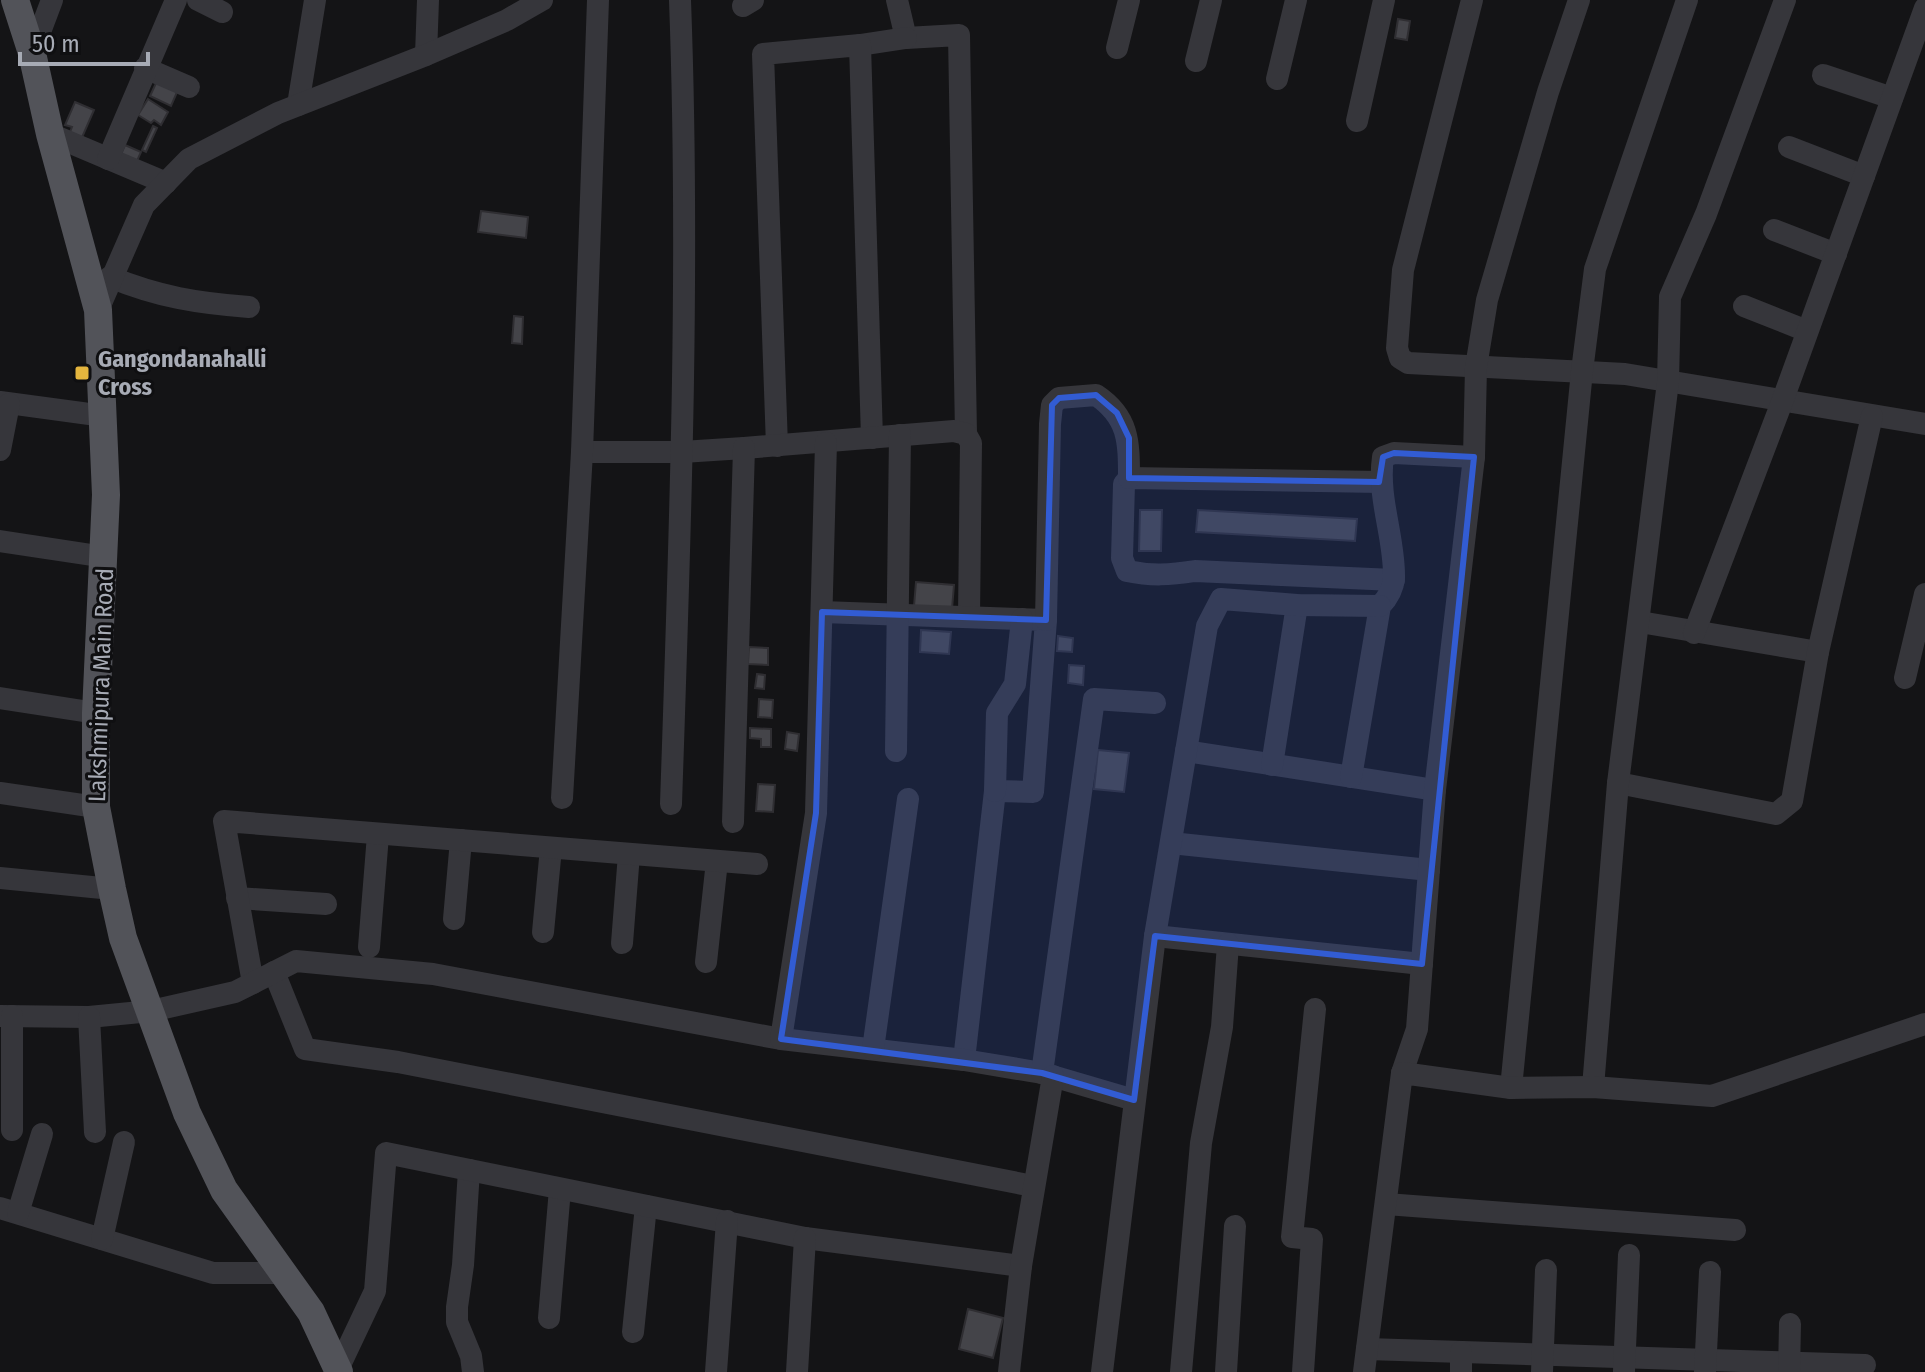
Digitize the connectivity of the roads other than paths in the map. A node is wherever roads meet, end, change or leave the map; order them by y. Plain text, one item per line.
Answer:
1 (15, 0) edge
2 (52, 0) edge
3 (176, 0) edge
4 (198, 0) edge
5 (315, 0) edge
6 (428, 0) edge
7 (542, 0) edge
8 (598, 0) edge
9 (680, 0) edge
10 (897, 0) edge
11 (1129, 0) edge
12 (1211, 0) edge
13 (1296, 0) edge
14 (1384, 0) edge
15 (1472, 0) edge
16 (1579, 0) edge
17 (1687, 0) edge
18 (1785, 0) edge
19 (1925, 8) edge
20 (507, 10) edge
21 (222, 12) dead end
22 (906, 38) junction
23 (860, 45) junction
24 (1117, 48) dead end
25 (32, 53) junction
26 (426, 55) junction
27 (1196, 61) dead end
28 (145, 68) junction
29 (1823, 75) dead end
30 (1277, 79) dead end
31 (189, 87) dead end
32 (1892, 98) junction
33 (298, 105) junction
34 (1357, 121) dead end
35 (50, 134) junction
36 (1789, 147) dead end
37 (108, 159) junction
38 (1864, 176) junction
39 (166, 183) junction
40 (1774, 230) dead end
41 (1836, 254) junction
42 (110, 277) junction
43 (1744, 306) dead end
44 (249, 307) dead end
45 (98, 310) junction
46 (1807, 331) junction
47 (1476, 367) junction
48 (1582, 371) junction
49 (1668, 382) junction
50 (1782, 402) junction
51 (4, 403) edge
52 (104, 416) junction
53 (1872, 416) junction
54 (1925, 424) edge
55 (966, 434) junction
56 (900, 435) junction
57 (872, 438) junction
58 (826, 443) junction
59 (777, 446) junction
60 (744, 448) junction
61 (0, 450) edge
62 (582, 452) junction
63 (682, 452) junction
64 (1474, 457) junction
65 (1129, 478) junction
66 (1381, 482) junction
67 (0, 541) edge
68 (105, 557) junction
69 (1394, 580) junction
70 (1925, 594) edge
71 (1297, 605) junction
72 (1380, 606) junction
73 (822, 612) junction
74 (898, 614) junction
75 (969, 616) junction
76 (1022, 619) junction
77 (1046, 620) junction
78 (1640, 622) junction
79 (1694, 633) junction
80 (1818, 652) junction
81 (1905, 678) dead end
82 (0, 698) edge
83 (1155, 703) dead end
84 (96, 713) junction
85 (896, 751) dead end
86 (1186, 751) junction
87 (1272, 765) junction
88 (1351, 777) junction
89 (1618, 783) junction
90 (1435, 790) junction
91 (995, 791) junction
92 (0, 793) edge
93 (562, 798) dead end
94 (908, 799) dead end
95 (671, 804) dead end
96 (96, 807) junction
97 (733, 822) dead end
98 (378, 835) junction
99 (461, 840) junction
100 (1171, 843) junction
101 (551, 848) junction
102 (629, 854) junction
103 (717, 861) junction
104 (757, 864) dead end
105 (1429, 870) junction
106 (0, 878) edge
107 (112, 889) junction
108 (237, 898) junction
109 (326, 904) dead end
110 (454, 919) dead end
111 (543, 932) dead end
112 (1155, 936) junction
113 (622, 943) dead end
114 (1228, 944) junction
115 (369, 947) dead end
116 (706, 962) dead end
117 (1422, 964) junction
118 (274, 972) junction
119 (253, 983) junction
120 (1315, 1009) dead end
121 (151, 1011) junction
122 (6, 1016) edge
123 (89, 1017) junction
124 (1925, 1024) edge
125 (781, 1039) junction
126 (873, 1049) junction
127 (964, 1060) junction
128 (1402, 1073) junction
129 (1048, 1075) junction
130 (1593, 1087) junction
131 (1511, 1088) junction
132 (1134, 1100) junction
133 (12, 1130) dead end
134 (95, 1132) dead end
135 (42, 1134) dead end
136 (124, 1142) dead end
137 (469, 1170) junction
138 (1033, 1186) junction
139 (560, 1189) junction
140 (1386, 1204) junction
141 (646, 1206) junction
142 (9, 1211) edge
143 (727, 1221) junction
144 (1235, 1226) dead end
145 (1735, 1230) dead end
146 (805, 1238) junction
147 (102, 1239) junction
148 (1629, 1255) dead end
149 (1021, 1266) junction
150 (1546, 1270) dead end
151 (1710, 1272) dead end
152 (285, 1273) junction
153 (549, 1318) dead end
154 (1790, 1324) dead end
155 (633, 1332) dead end
156 (1367, 1349) junction
157 (1461, 1362) edge
158 (1543, 1363) edge
159 (1625, 1365) edge
160 (1865, 1365) dead end
161 (1705, 1366) edge
162 (1790, 1367) edge
163 (339, 1369) edge
164 (473, 1372) edge
165 (716, 1372) edge
166 (797, 1372) edge
167 (1009, 1372) edge
168 (1102, 1372) edge
169 (1181, 1372) edge
170 (1226, 1372) edge
171 (1303, 1372) edge
172 (1364, 1372) edge

1 - 25 main road, Lakshmipura Main Road
2 - 25 street
3 - 28 street
4 - 21 street
5 - 33 street
6 - 26 street
7 - 20 street
8 - 62 street
9 - 63 street
10 - 22 street
11 - 24 street
12 - 27 street
13 - 30 street
14 - 34 street
15 - 47 street
16 - 47 street
17 - 48 street
18 - 49 street
19 - 32 street
20 - 26 street
22 - 23 street
22 - 55 street
23 - 57 street
23 - 59 street
25 - 35 main road, Lakshmipura Main Road
26 - 33 street
28 - 31 street
28 - 37 street
29 - 32 street
32 - 38 street
33 - 39 street
35 - 37 street
35 - 45 main road, Lakshmipura Main Road
36 - 38 street
37 - 39 street
38 - 41 street
39 - 42 street
40 - 41 street
41 - 46 street
42 - 44 street
42 - 45 street
43 - 46 street
45 - 52 main road, Lakshmipura Main Road
46 - 50 street
47 - 48 street
47 - 64 street
48 - 49 street
48 - 131 street
49 - 50 street
49 - 78 street
50 - 53 street
50 - 79 street
51 - 52 street
51 - 61 street
52 - 68 main road, Lakshmipura Main Road
53 - 54 street
53 - 80 street
55 - 56 street
55 - 75 street
56 - 57 street
56 - 74 street
57 - 58 street
58 - 59 street
58 - 73 street
59 - 60 street
60 - 63 street
60 - 97 street
62 - 63 street
62 - 93 street
63 - 95 street
64 - 66 street
64 - 90 street
65 - 66 street
65 - 69 street
65 - 77 street
66 - 69 street
67 - 68 street
68 - 84 main road, Lakshmipura Main Road
69 - 72 street
70 - 81 street
71 - 72 street
71 - 86 street
71 - 87 street
72 - 88 street
73 - 74 street
73 - 125 street
74 - 75 street
74 - 85 street
75 - 76 street
76 - 77 street
76 - 91 street
77 - 91 street
78 - 79 street
78 - 89 street
79 - 80 street
80 - 89 street
82 - 84 street
83 - 129 street
84 - 96 main road, Lakshmipura Main Road
86 - 87 street
86 - 100 street
87 - 88 street
88 - 90 street
89 - 130 street
90 - 105 street
91 - 127 street
92 - 96 street
94 - 126 street
96 - 107 main road, Lakshmipura Main Road
98 - 99 street
98 - 108 street
98 - 115 street
99 - 101 street
99 - 110 street
100 - 105 street
100 - 112 street
101 - 102 street
101 - 111 street
102 - 103 street
102 - 113 street
103 - 104 street
103 - 116 street
105 - 117 street
106 - 107 street
107 - 121 main road, Lakshmipura Main Road
108 - 109 street
108 - 119 street
112 - 114 street
112 - 132 street
114 - 117 street
114 - 169 street
117 - 128 street
118 - 119 street
118 - 125 street
118 - 138 street
119 - 121 street
120 - 171 street
121 - 123 street
121 - 152 main road, Lakshmipura Main Road
122 - 123 street
122 - 133 street
123 - 134 street
124 - 130 street
125 - 126 street
126 - 127 street
127 - 129 street
128 - 131 street
128 - 140 street
129 - 132 street
129 - 138 street
130 - 131 street
132 - 168 street
135 - 142 street
136 - 147 street
137 - 139 street
137 - 163 street
137 - 164 street
138 - 149 street
139 - 141 street
139 - 153 street
140 - 145 street
140 - 156 street
141 - 143 street
141 - 155 street
142 - 147 street
143 - 146 street
143 - 165 street
144 - 170 street
146 - 149 street
146 - 166 street
147 - 152 street
148 - 159 street
149 - 167 street
150 - 158 street
151 - 161 street
152 - 163 main road, Lakshmipura Main Road
154 - 162 street
156 - 157 street
156 - 172 street
157 - 158 street
158 - 159 street
159 - 161 street
160 - 162 street
161 - 162 street

